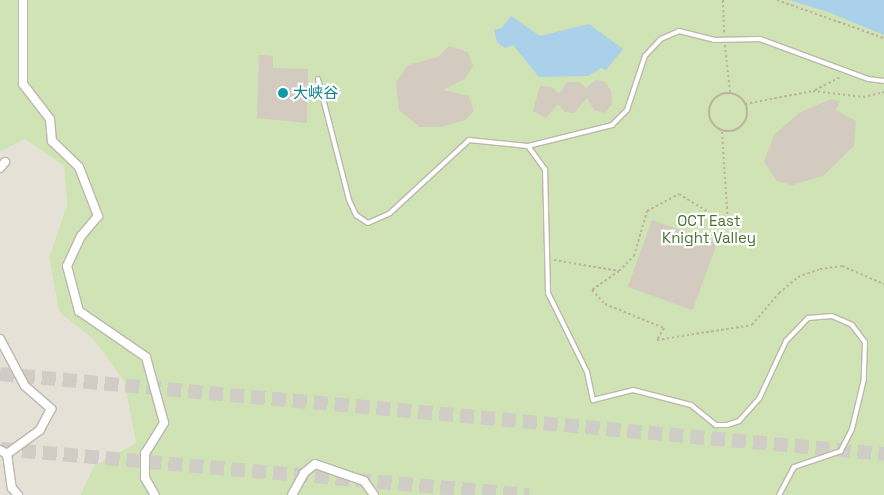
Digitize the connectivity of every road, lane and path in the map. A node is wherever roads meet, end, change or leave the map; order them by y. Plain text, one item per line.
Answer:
1 (23, 0) edge
2 (777, 0) edge
3 (884, 38) edge
4 (851, 73) junction
5 (318, 79) dead end
6 (884, 81) edge
7 (813, 91) junction
8 (884, 92) edge
9 (744, 104) junction
10 (722, 130) junction
11 (528, 146) junction
12 (546, 258) junction
13 (619, 271) junction
14 (884, 284) edge
15 (0, 339) edge
16 (3, 452) edge
17 (18, 495) edge
18 (155, 495) edge
19 (292, 495) edge
20 (374, 495) edge
21 (779, 495) edge

1 - 18 street
2 - 3 path
4 - 6 lane
4 - 7 path
4 - 11 lane
5 - 11 lane
7 - 8 path
7 - 9 path
9 - 10 path
9 - 10 path
10 - 13 path
11 - 12 lane
12 - 13 path
12 - 21 lane
13 - 14 path
15 - 16 street
16 - 17 street
19 - 20 street

